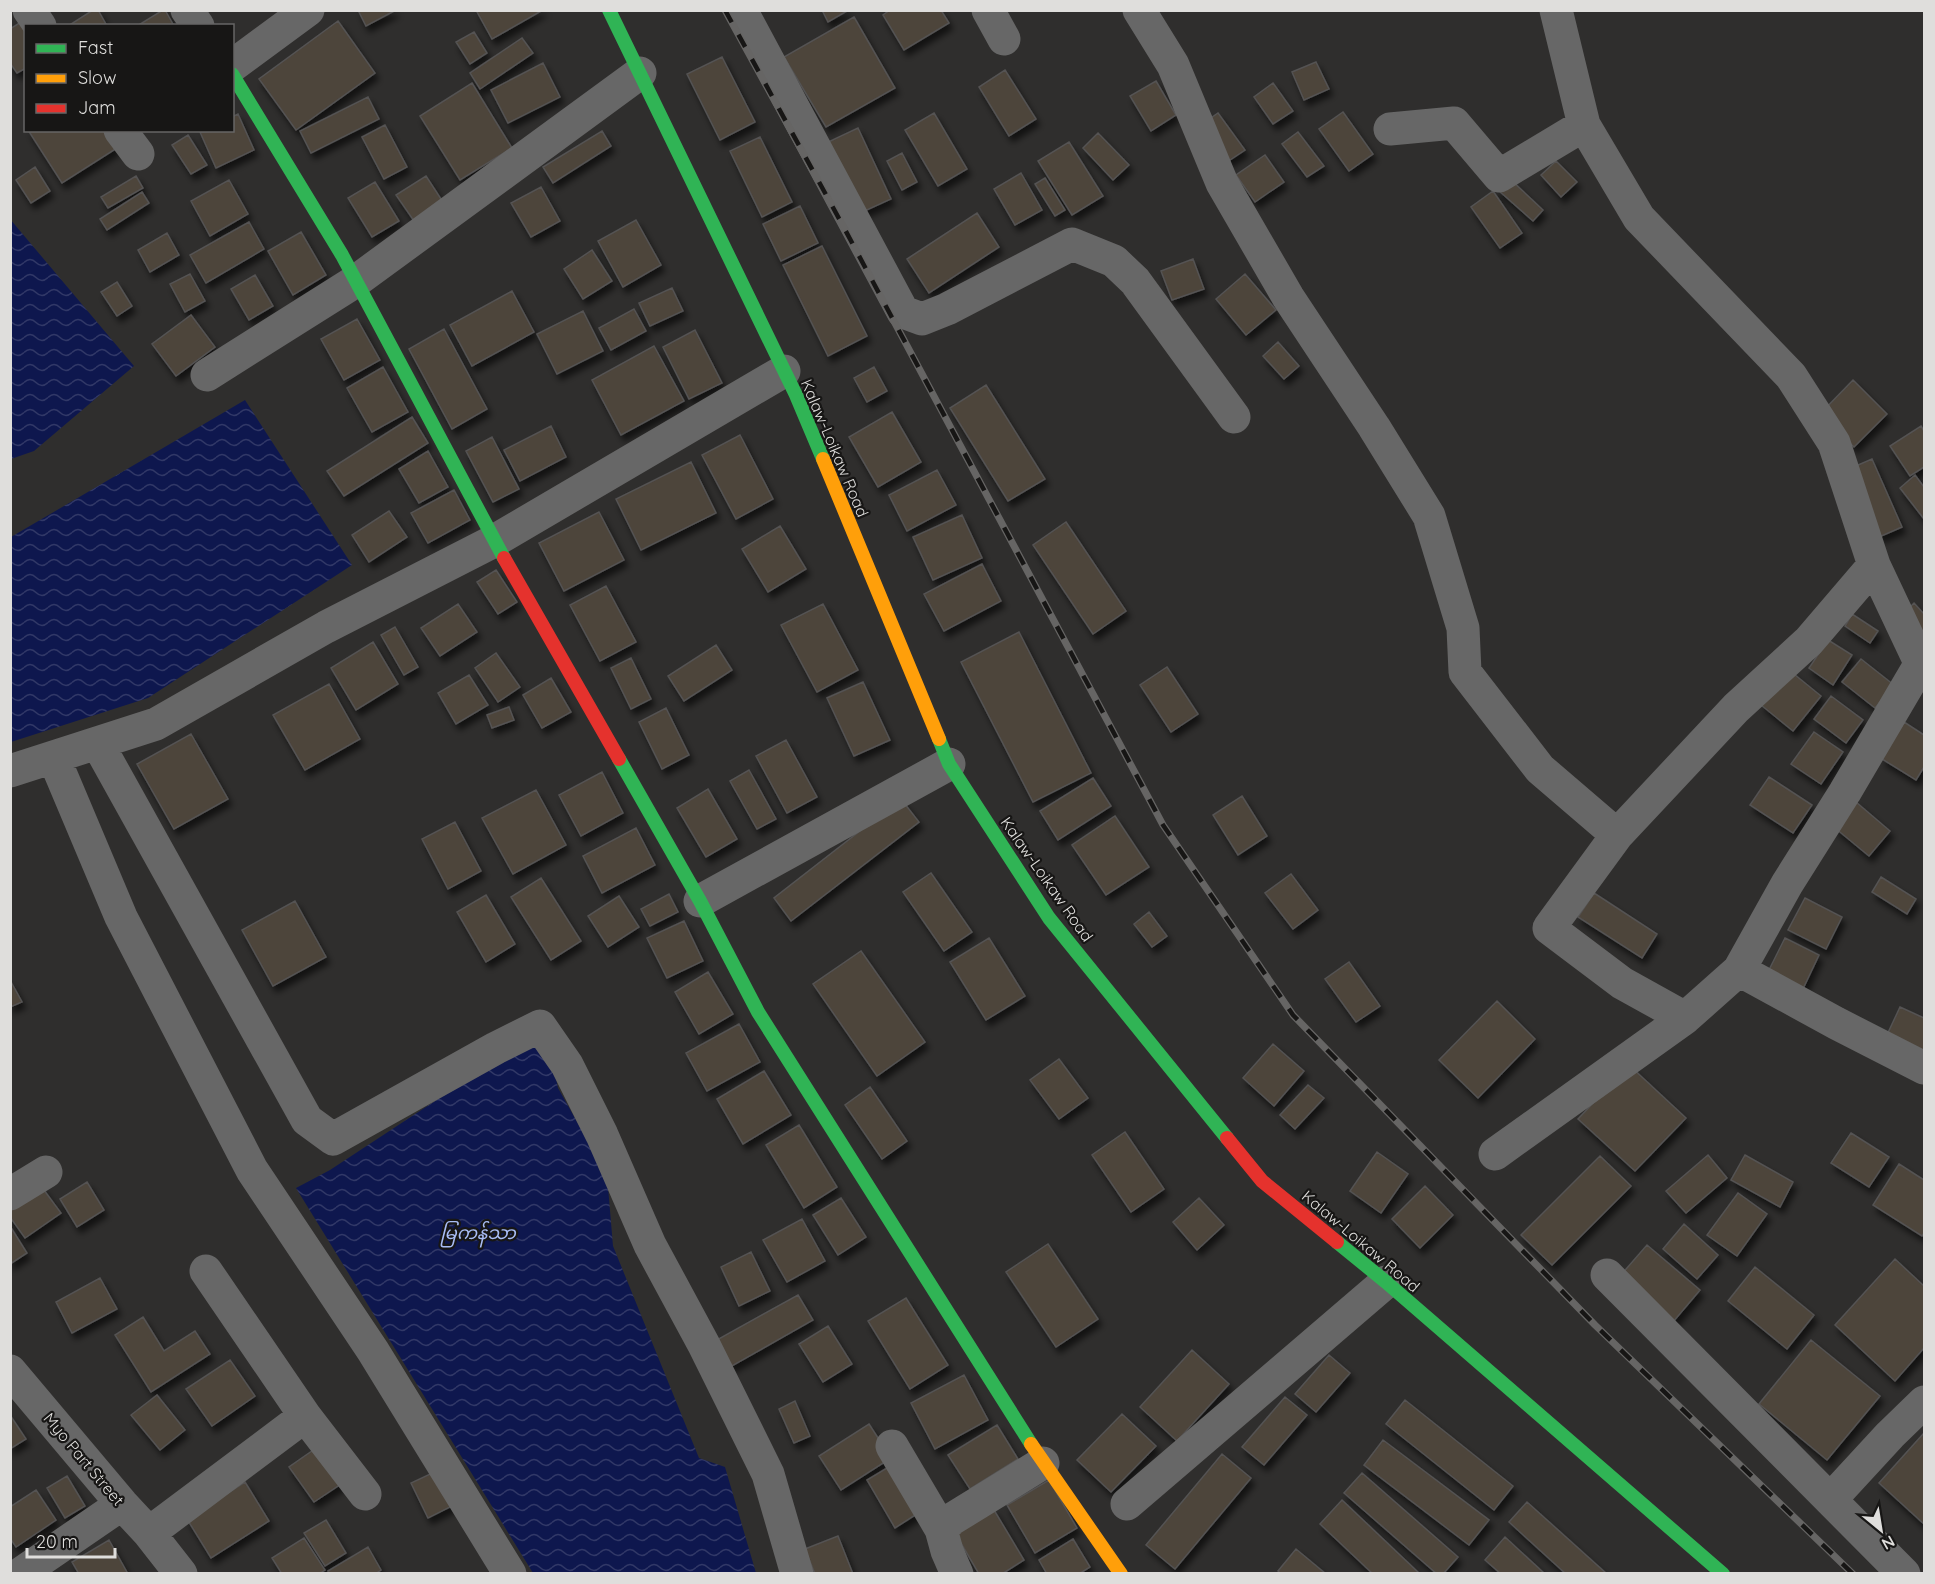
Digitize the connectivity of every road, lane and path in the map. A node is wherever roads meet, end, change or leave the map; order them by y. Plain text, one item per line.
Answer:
1 (29, 10) edge
2 (186, 10) edge
3 (308, 10) edge
4 (609, 10) edge
5 (741, 10) edge
6 (988, 10) edge
7 (1139, 10) edge
8 (1556, 10) edge
9 (39, 24) edge
10 (196, 24) edge
11 (1004, 39) dead end
12 (234, 65) edge
13 (640, 73) junction
14 (234, 77) edge
15 (1584, 125) junction
16 (1390, 129) dead end
17 (356, 281) junction
18 (784, 371) junction
19 (207, 375) dead end
20 (1234, 417) dead end
21 (494, 541) junction
22 (1874, 566) junction
23 (1923, 667) edge
24 (98, 744) junction
25 (54, 758) junction
26 (950, 764) junction
27 (10, 771) edge
28 (1617, 835) junction
29 (700, 901) junction
30 (1739, 970) junction
31 (1685, 1018) junction
32 (1924, 1068) edge
33 (1495, 1154) dead end
34 (46, 1172) dead end
35 (10, 1194) edge
36 (206, 1271) dead end
37 (1607, 1275) dead end
38 (1386, 1282) junction
39 (10, 1371) edge
40 (1924, 1402) edge
41 (305, 1416) junction
42 (892, 1446) dead end
43 (1043, 1463) junction
44 (365, 1494) dead end
45 (1831, 1499) junction
46 (122, 1504) junction
47 (1127, 1504) dead end
48 (941, 1529) junction
49 (149, 1533) junction
50 (20, 1574) edge
51 (181, 1574) edge
52 (510, 1574) edge
53 (797, 1574) edge
54 (957, 1574) edge
55 (1121, 1574) edge
56 (1723, 1574) edge
57 (1904, 1574) edge

1 - 9 street
2 - 10 street
3 - 12 street
4 - 13 main road, Kalaw-Loikaw Road
5 - 20 street
6 - 11 street
7 - 28 street
8 - 15 street
13 - 17 street
13 - 18 main road, Kalaw-Loikaw Road
14 - 17 main road
15 - 16 street
15 - 22 street
17 - 19 street
17 - 21 main road
18 - 21 street
18 - 26 main road, Kalaw-Loikaw Road
21 - 24 street
21 - 29 main road
22 - 23 street
22 - 28 street
23 - 30 street
24 - 25 street
24 - 53 street
25 - 27 street
25 - 52 street
26 - 29 street
26 - 38 main road, Kalaw-Loikaw Road
28 - 31 street
29 - 43 main road
30 - 31 street
30 - 32 street
31 - 33 street
34 - 35 street
36 - 41 street
37 - 45 street
38 - 47 street
38 - 56 main road, Kalaw-Loikaw Road
39 - 46 street, Myo Part Street
40 - 45 street
41 - 44 street
41 - 49 street
42 - 48 street
43 - 48 street
43 - 55 main road
45 - 57 street
46 - 49 street, Myo Part Street
46 - 50 street
48 - 54 street
49 - 51 street, Myo Part Street

